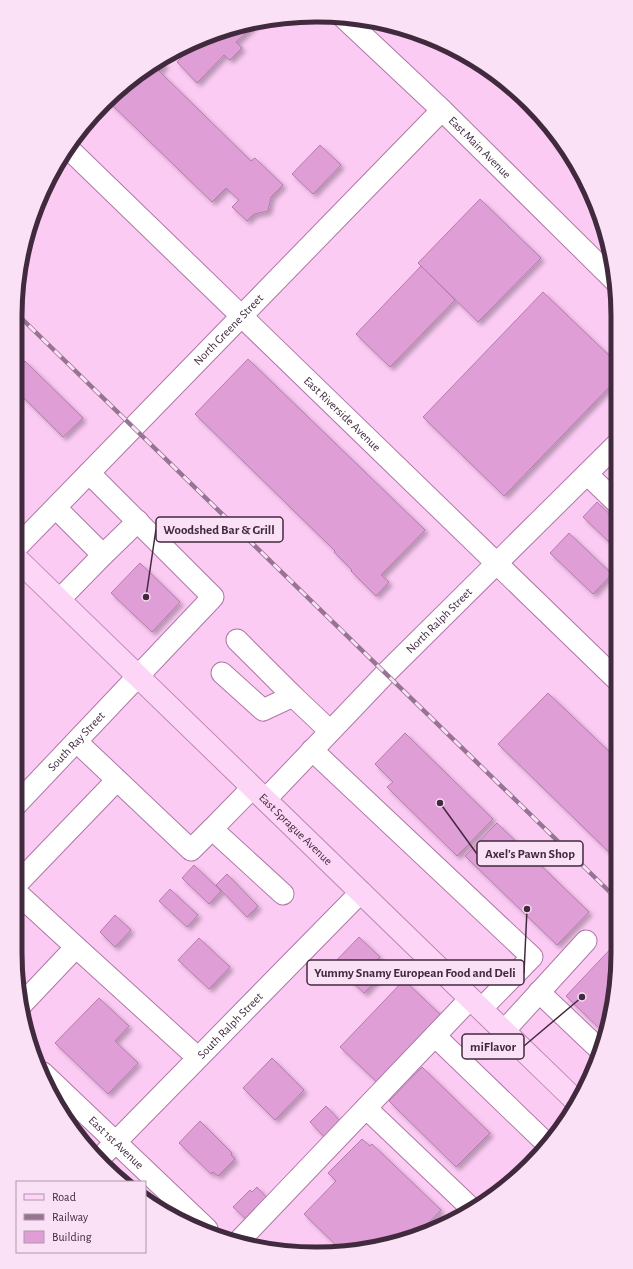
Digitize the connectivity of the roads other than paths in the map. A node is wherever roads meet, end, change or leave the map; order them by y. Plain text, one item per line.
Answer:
1 (351, 25) edge
2 (442, 110) junction
3 (72, 152) edge
4 (607, 273) edge
5 (242, 317) junction
6 (611, 450) edge
7 (89, 473) junction
8 (587, 474) junction
9 (611, 497) edge
10 (56, 508) junction
11 (138, 521) junction
12 (22, 542) edge
13 (103, 555) junction
14 (22, 564) edge
15 (497, 564) junction
16 (59, 600) junction
17 (236, 640) dead end
18 (222, 673) dead end
19 (611, 675) edge
20 (139, 678) junction
21 (294, 696) junction
22 (330, 731) junction
23 (77, 742) junction
24 (312, 750) junction
25 (117, 780) junction
26 (258, 794) junction
27 (22, 799) edge
28 (212, 829) junction
29 (22, 879) edge
30 (361, 892) junction
31 (283, 894) dead end
32 (22, 897) edge
33 (586, 941) dead end
34 (76, 947) junction
35 (539, 992) junction
36 (26, 999) edge
37 (476, 1004) junction
38 (504, 1031) junction
39 (435, 1036) junction
40 (595, 1046) edge
41 (197, 1057) junction
42 (51, 1080) edge
43 (573, 1098) edge
44 (366, 1108) junction
45 (543, 1140) edge
46 (116, 1142) junction
47 (103, 1155) edge
48 (468, 1205) edge
49 (202, 1224) edge
50 (242, 1237) edge

1 - 2 street, East Main Avenue
2 - 4 street, East Main Avenue
2 - 5 street, North Greene Street
3 - 5 street, East Riverside Avenue
5 - 7 street, North Greene Street
5 - 15 street, East Riverside Avenue
6 - 8 street, North Ralph Street
7 - 10 street, North Greene Street
7 - 11 street
8 - 9 street
8 - 15 street, North Ralph Street
10 - 12 street, North Greene Street
10 - 13 street
11 - 13 street
11 - 20 street, South Ray Street
13 - 16 street
14 - 16 main road, East Sprague Avenue
15 - 19 street, East Riverside Avenue
15 - 22 street, North Ralph Street
16 - 20 main road, East Sprague Avenue
17 - 21 street
18 - 21 street
20 - 23 street, South Ray Street
20 - 26 main road, East Sprague Avenue
21 - 22 street
22 - 24 street, North Ralph Street
23 - 25 street
23 - 27 street, South Ray Street
24 - 26 street, North Ralph Street
24 - 37 street
25 - 28 street, North Ralph Street
25 - 29 street
26 - 28 street, North Ralph Street
26 - 30 main road, East Sprague Avenue
28 - 31 street
30 - 37 main road, East Sprague Avenue
30 - 41 street, South Ralph Street
32 - 34 street
33 - 35 street
34 - 36 street
34 - 41 street
35 - 38 street
35 - 40 street
37 - 38 main road, East Sprague Avenue
37 - 39 street
38 - 43 main road, East Sprague Avenue
39 - 44 street
39 - 45 street
41 - 46 street, South Ralph Street
42 - 46 street, East 1st Avenue
44 - 48 street
44 - 50 street
46 - 47 street, South Ralph Street
46 - 49 street, East 1st Avenue

